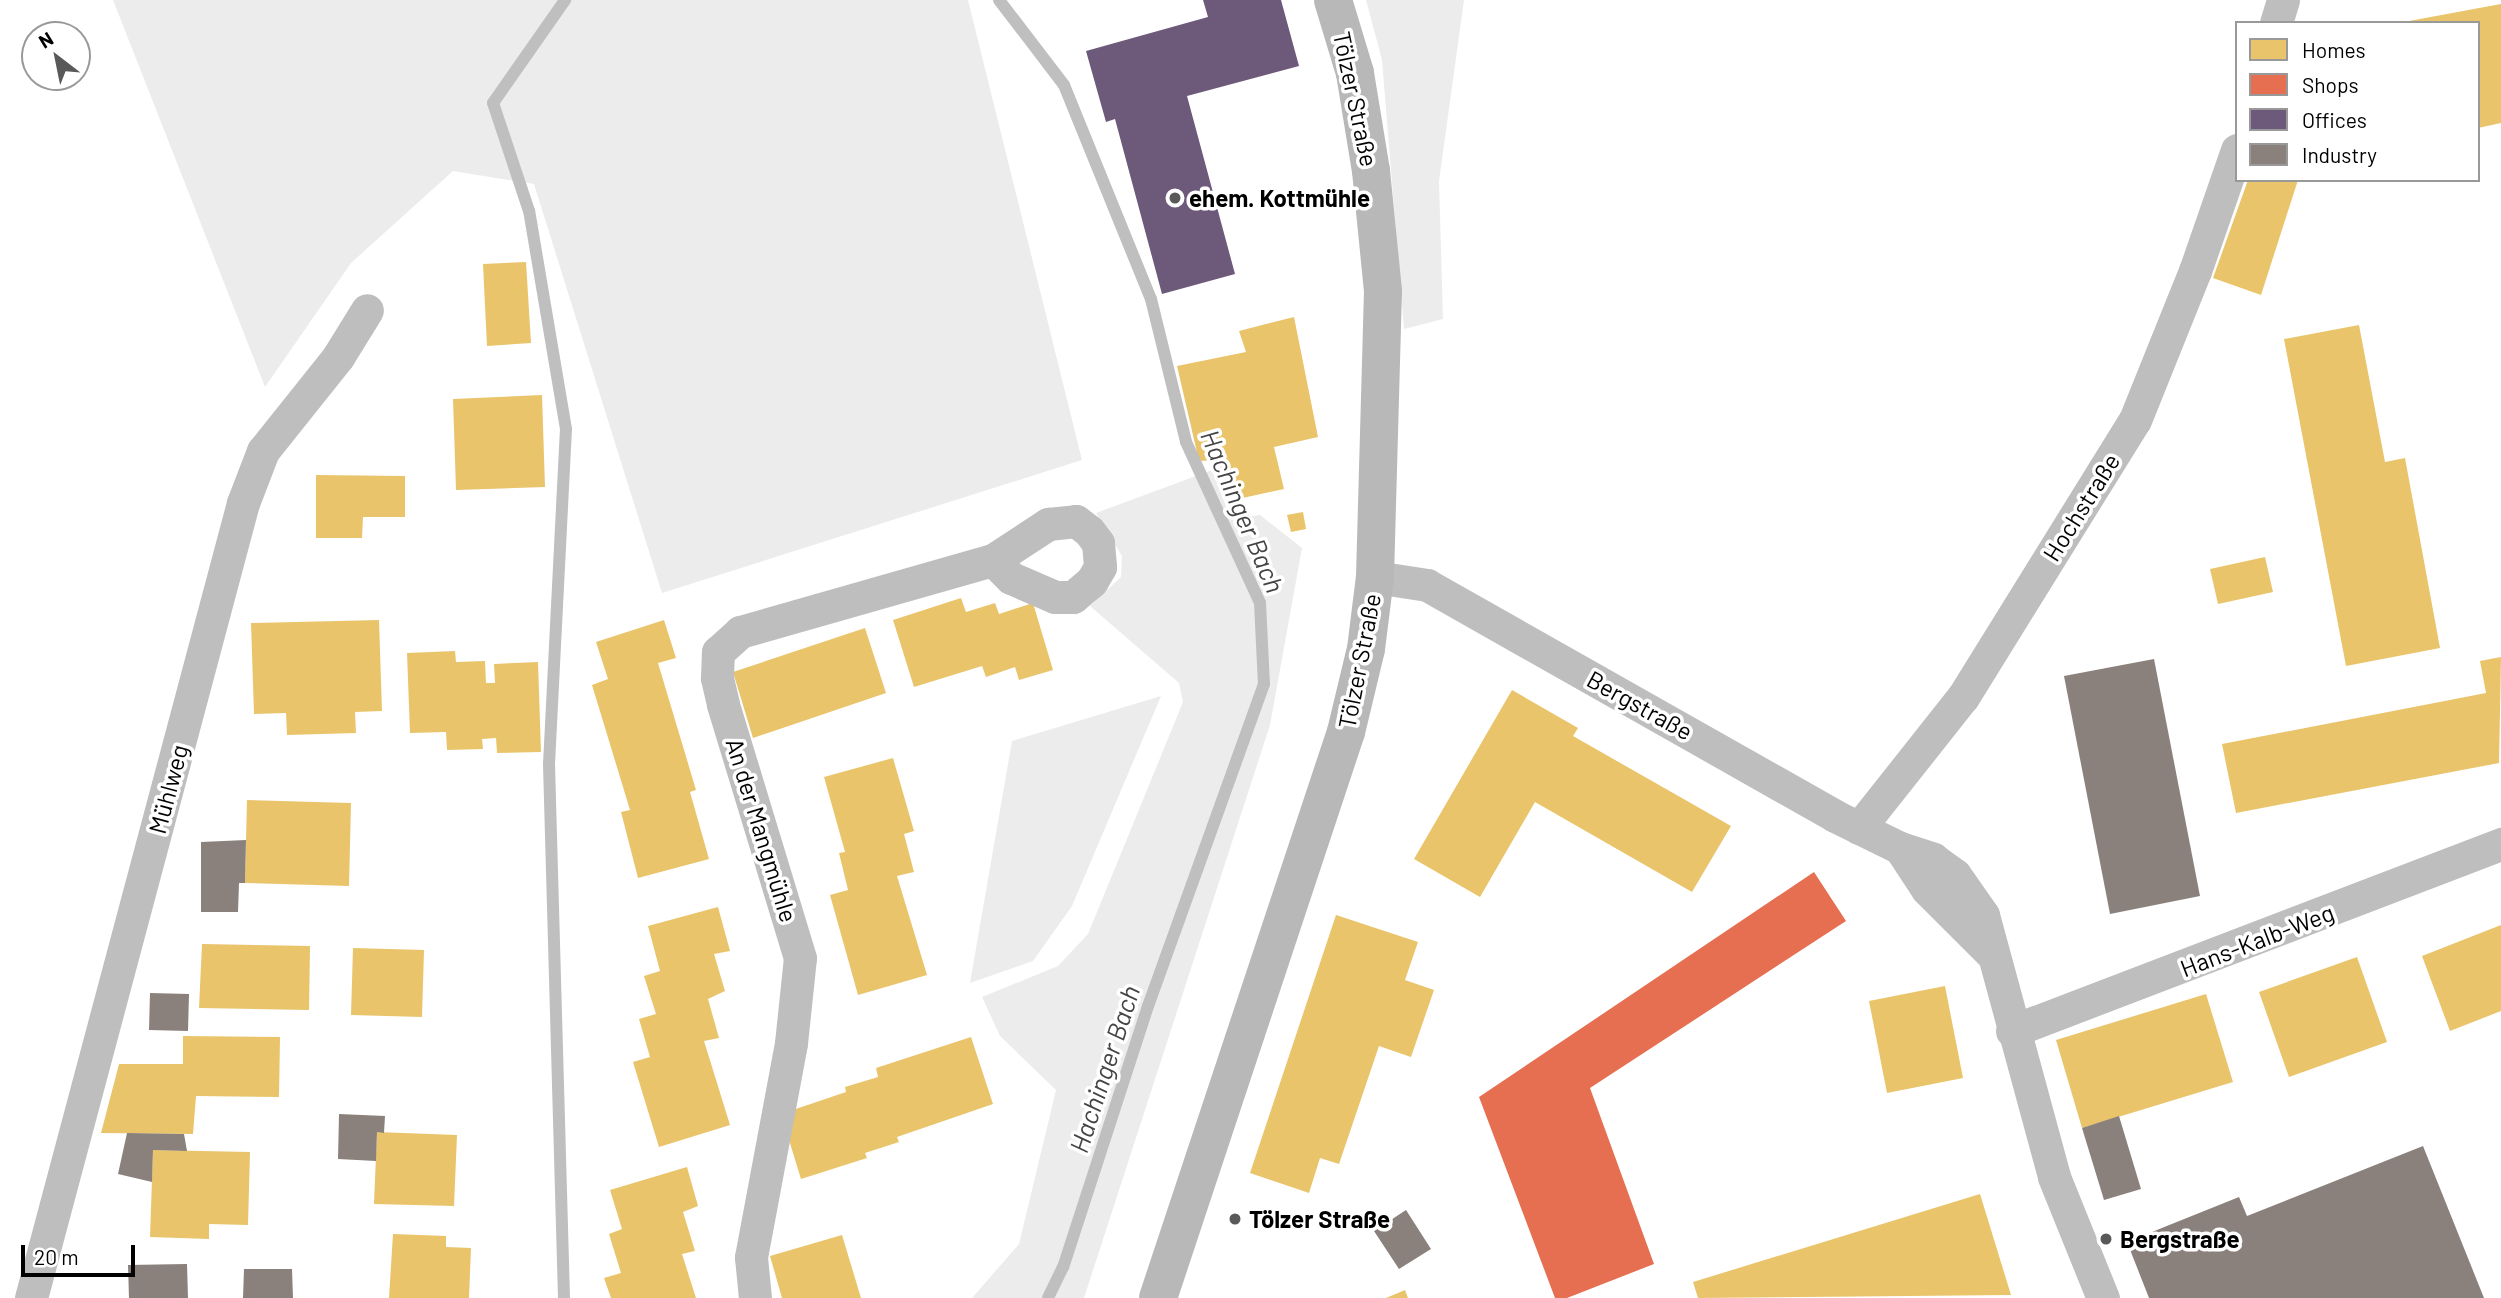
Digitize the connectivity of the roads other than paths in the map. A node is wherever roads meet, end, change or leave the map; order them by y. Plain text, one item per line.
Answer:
1 (1334, 0) edge
2 (2283, 0) edge
3 (2277, 21) edge
4 (2235, 156) edge
5 (367, 310) dead end
6 (993, 560) dead end
7 (1375, 576) junction
8 (1859, 828) junction
9 (2501, 844) edge
10 (2012, 1031) junction
11 (31, 1298) edge
12 (755, 1298) edge
13 (1158, 1298) edge
14 (2103, 1298) edge

1 - 7 main road, Tölzer Straße
2 - 3 street
4 - 8 street, Hochstraße
5 - 11 street, Mühlweg
6 - 12 street, An der Mangmühle
7 - 8 street, Bergstraße
7 - 13 main road, Tölzer Straße
8 - 10 street, Bergstraße
9 - 10 street, Hans-Kalb-Weg
10 - 14 street, Bergstraße

